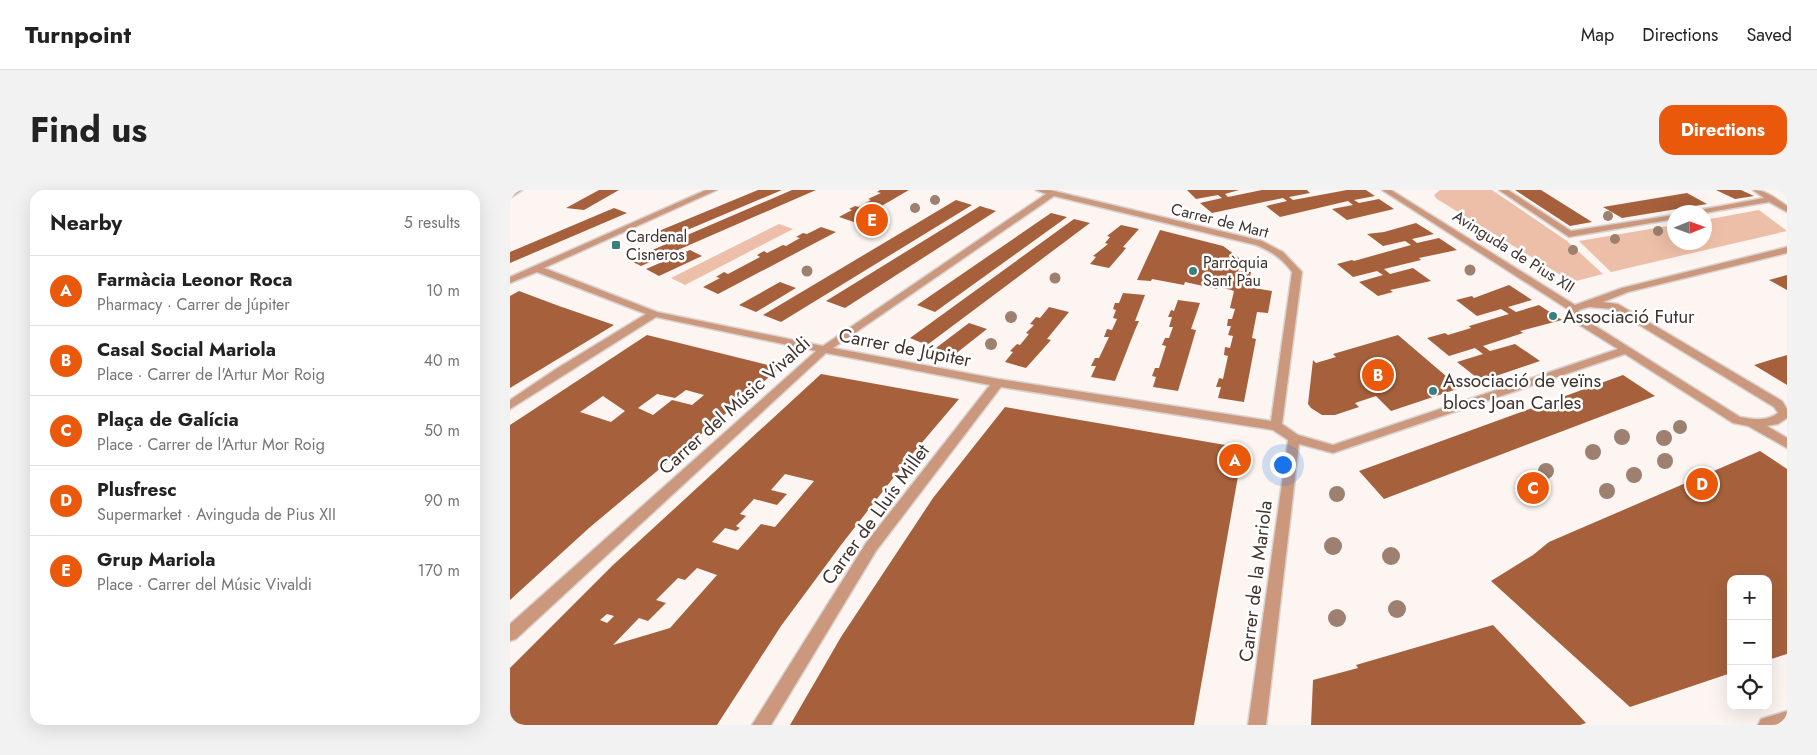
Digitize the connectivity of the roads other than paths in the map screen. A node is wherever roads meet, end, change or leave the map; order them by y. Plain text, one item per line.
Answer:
1 (518, 190) edge
2 (713, 190) edge
3 (1386, 190) edge
4 (1503, 190) edge
5 (1757, 190) edge
6 (1046, 192) edge
7 (510, 196) edge
8 (1771, 199) junction
9 (1712, 210) edge
10 (1787, 210) edge
11 (1667, 218) edge
12 (1787, 250) edge
13 (536, 268) junction
14 (510, 280) edge
15 (1589, 304) junction
16 (1574, 308) junction
17 (654, 314) junction
18 (824, 350) junction
19 (1626, 350) junction
20 (998, 382) junction
21 (1782, 404) edge
22 (510, 406) edge
23 (1752, 423) junction
24 (1783, 423) edge
25 (1276, 426) junction
26 (1294, 438) junction
27 (1787, 444) edge
28 (510, 634) edge
29 (1787, 718) edge
30 (761, 725) edge
31 (1257, 725) edge
32 (1768, 725) edge

1 - 7 street
2 - 13 street
3 - 16 street, Avinguda de Pius XII
4 - 11 street
5 - 8 street
6 - 18 street, Carrer del Músic Vivaldi
6 - 25 street, Carrer de Mart
8 - 9 street
8 - 10 street
12 - 15 street
13 - 14 street
13 - 17 street, Carrer de Júpiter
15 - 16 street
15 - 21 street
16 - 19 street, Avinguda de Pius XII
17 - 18 street, Carrer de Júpiter
17 - 22 street
18 - 20 street, Carrer de Júpiter
18 - 28 street, Carrer del Músic Vivaldi
19 - 23 street, Avinguda de Pius XII
19 - 26 street
20 - 25 street, Carrer de Júpiter
20 - 30 street, Carrer de Lluís Millet
21 - 24 street
23 - 24 street
23 - 27 street
25 - 26 street
26 - 31 street, Carrer de la Mariola
29 - 32 street

